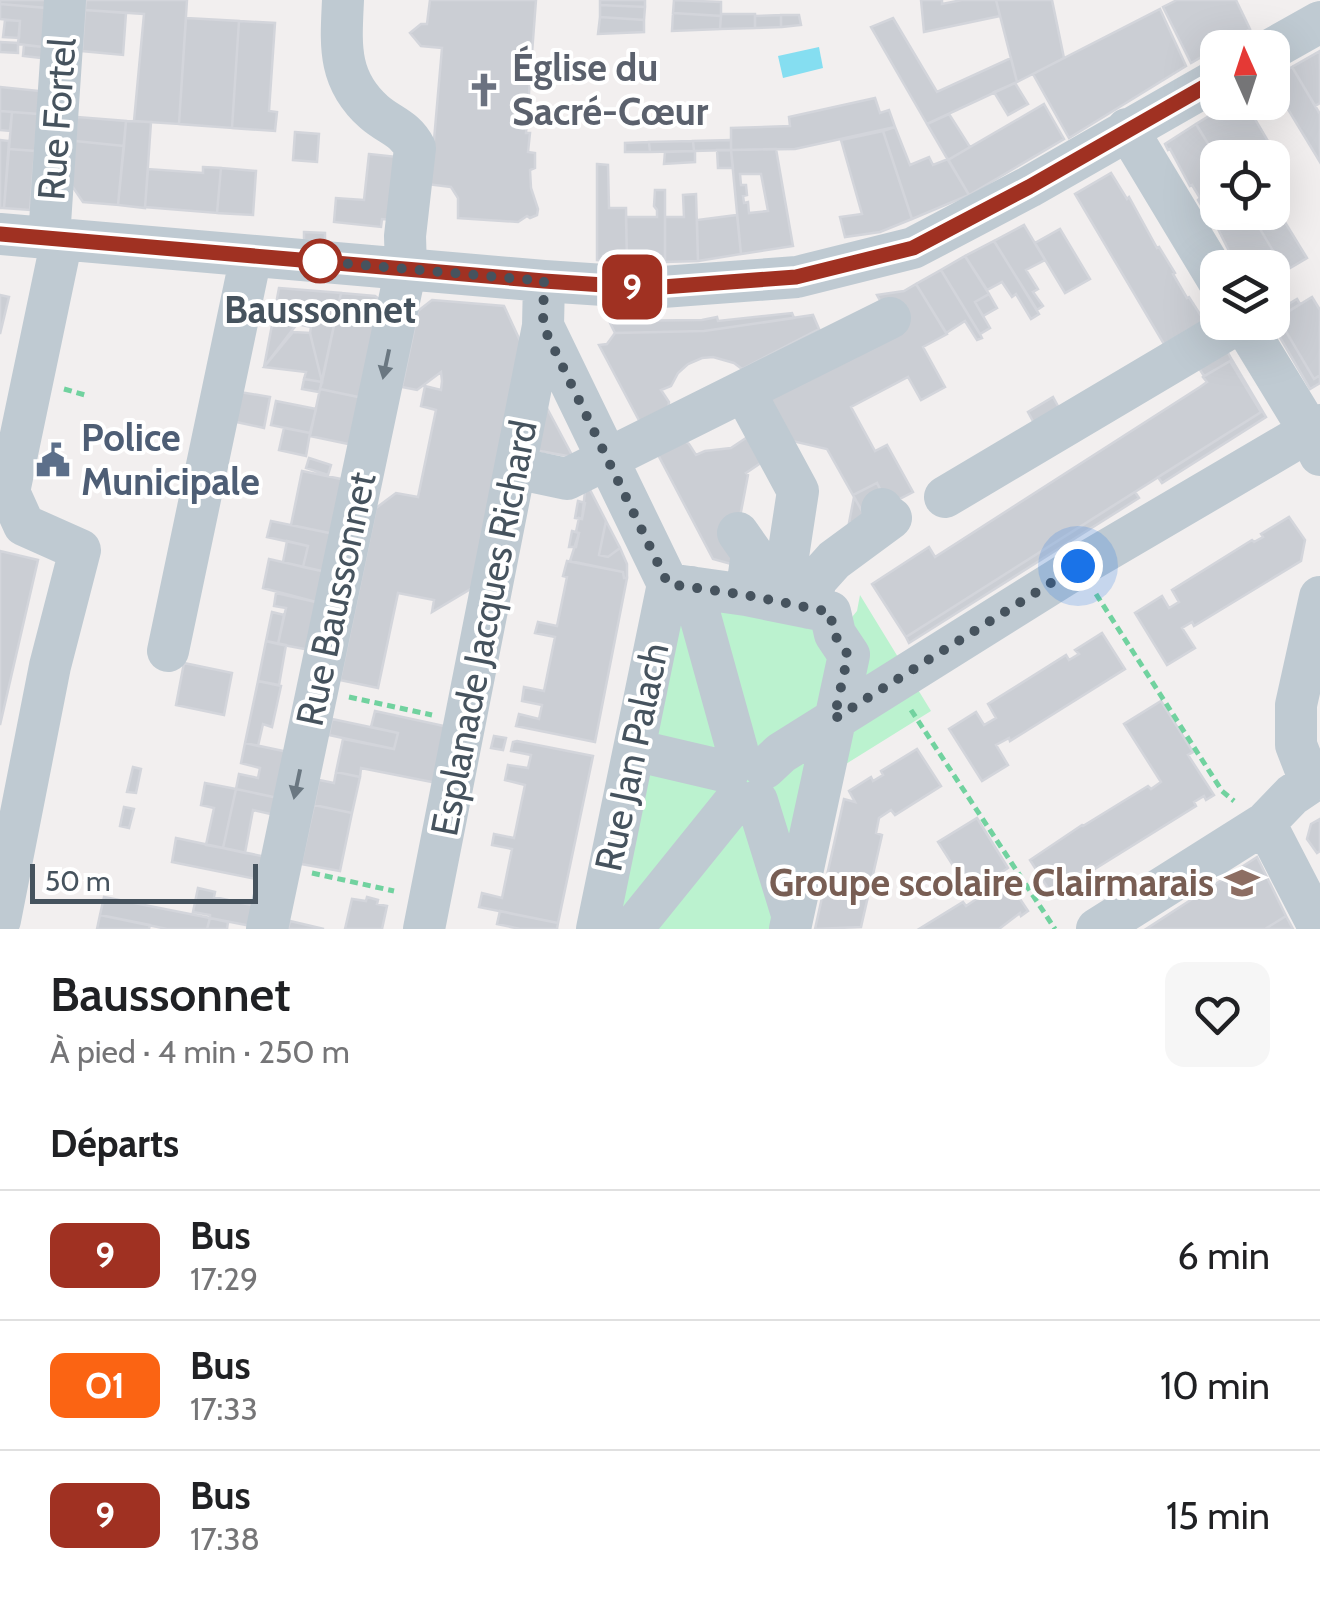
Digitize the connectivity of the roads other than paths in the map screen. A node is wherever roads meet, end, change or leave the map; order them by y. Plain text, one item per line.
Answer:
1 (65, 0) edge
2 (342, 0) edge
3 (1320, 22) edge
4 (1290, 39) edge
5 (1200, 89) edge
6 (1127, 130) junction
7 (0, 234) edge
8 (55, 238) junction
9 (1200, 250) edge
10 (251, 256) junction
11 (406, 268) junction
12 (544, 281) junction
13 (890, 318) dead end
14 (543, 326) junction
15 (1211, 340) edge
16 (1254, 340) edge
17 (744, 391) junction
18 (1317, 437) edge
19 (607, 459) junction
20 (515, 468) junction
21 (945, 497) dead end
22 (882, 509) dead end
23 (738, 533) dead end
24 (680, 586) junction
25 (1320, 597) edge
26 (803, 602) junction
27 (168, 651) dead end
28 (834, 719) junction
29 (634, 750) junction
30 (1315, 779) edge
31 (745, 780) junction
32 (1265, 823) junction
33 (428, 914) edge
34 (0, 920) edge
35 (791, 922) edge
36 (266, 929) edge
37 (596, 929) edge
38 (632, 929) edge
39 (1097, 929) edge
40 (1320, 929) edge

1 - 8 street, Rue Fortel
2 - 11 street, Rue Baussonnet
3 - 4 street
5 - 6 street
6 - 9 street
6 - 12 street
7 - 8 street
8 - 10 street
8 - 34 street, Rue Fortel
10 - 11 street
10 - 27 street
11 - 12 street
11 -> 36 street, Rue Baussonnet
12 - 14 street
13 - 17 street
14 - 19 street
14 - 20 street, Esplanade Jacques Richard
15 - 21 street
16 - 18 street
17 - 19 street
17 - 26 street
18 - 28 street
19 - 20 street
19 - 24 street
20 - 33 street, Esplanade Jacques Richard
22 - 26 street
23 - 26 street
24 - 26 street
24 - 29 street, Rue Jan Palach
24 - 31 street
25 - 30 street
26 - 28 street
28 - 31 street
28 - 35 street
29 - 31 street
29 - 37 street, Rue Jan Palach
30 - 32 street
31 - 35 street
31 - 38 street
32 - 39 street
32 - 40 street

